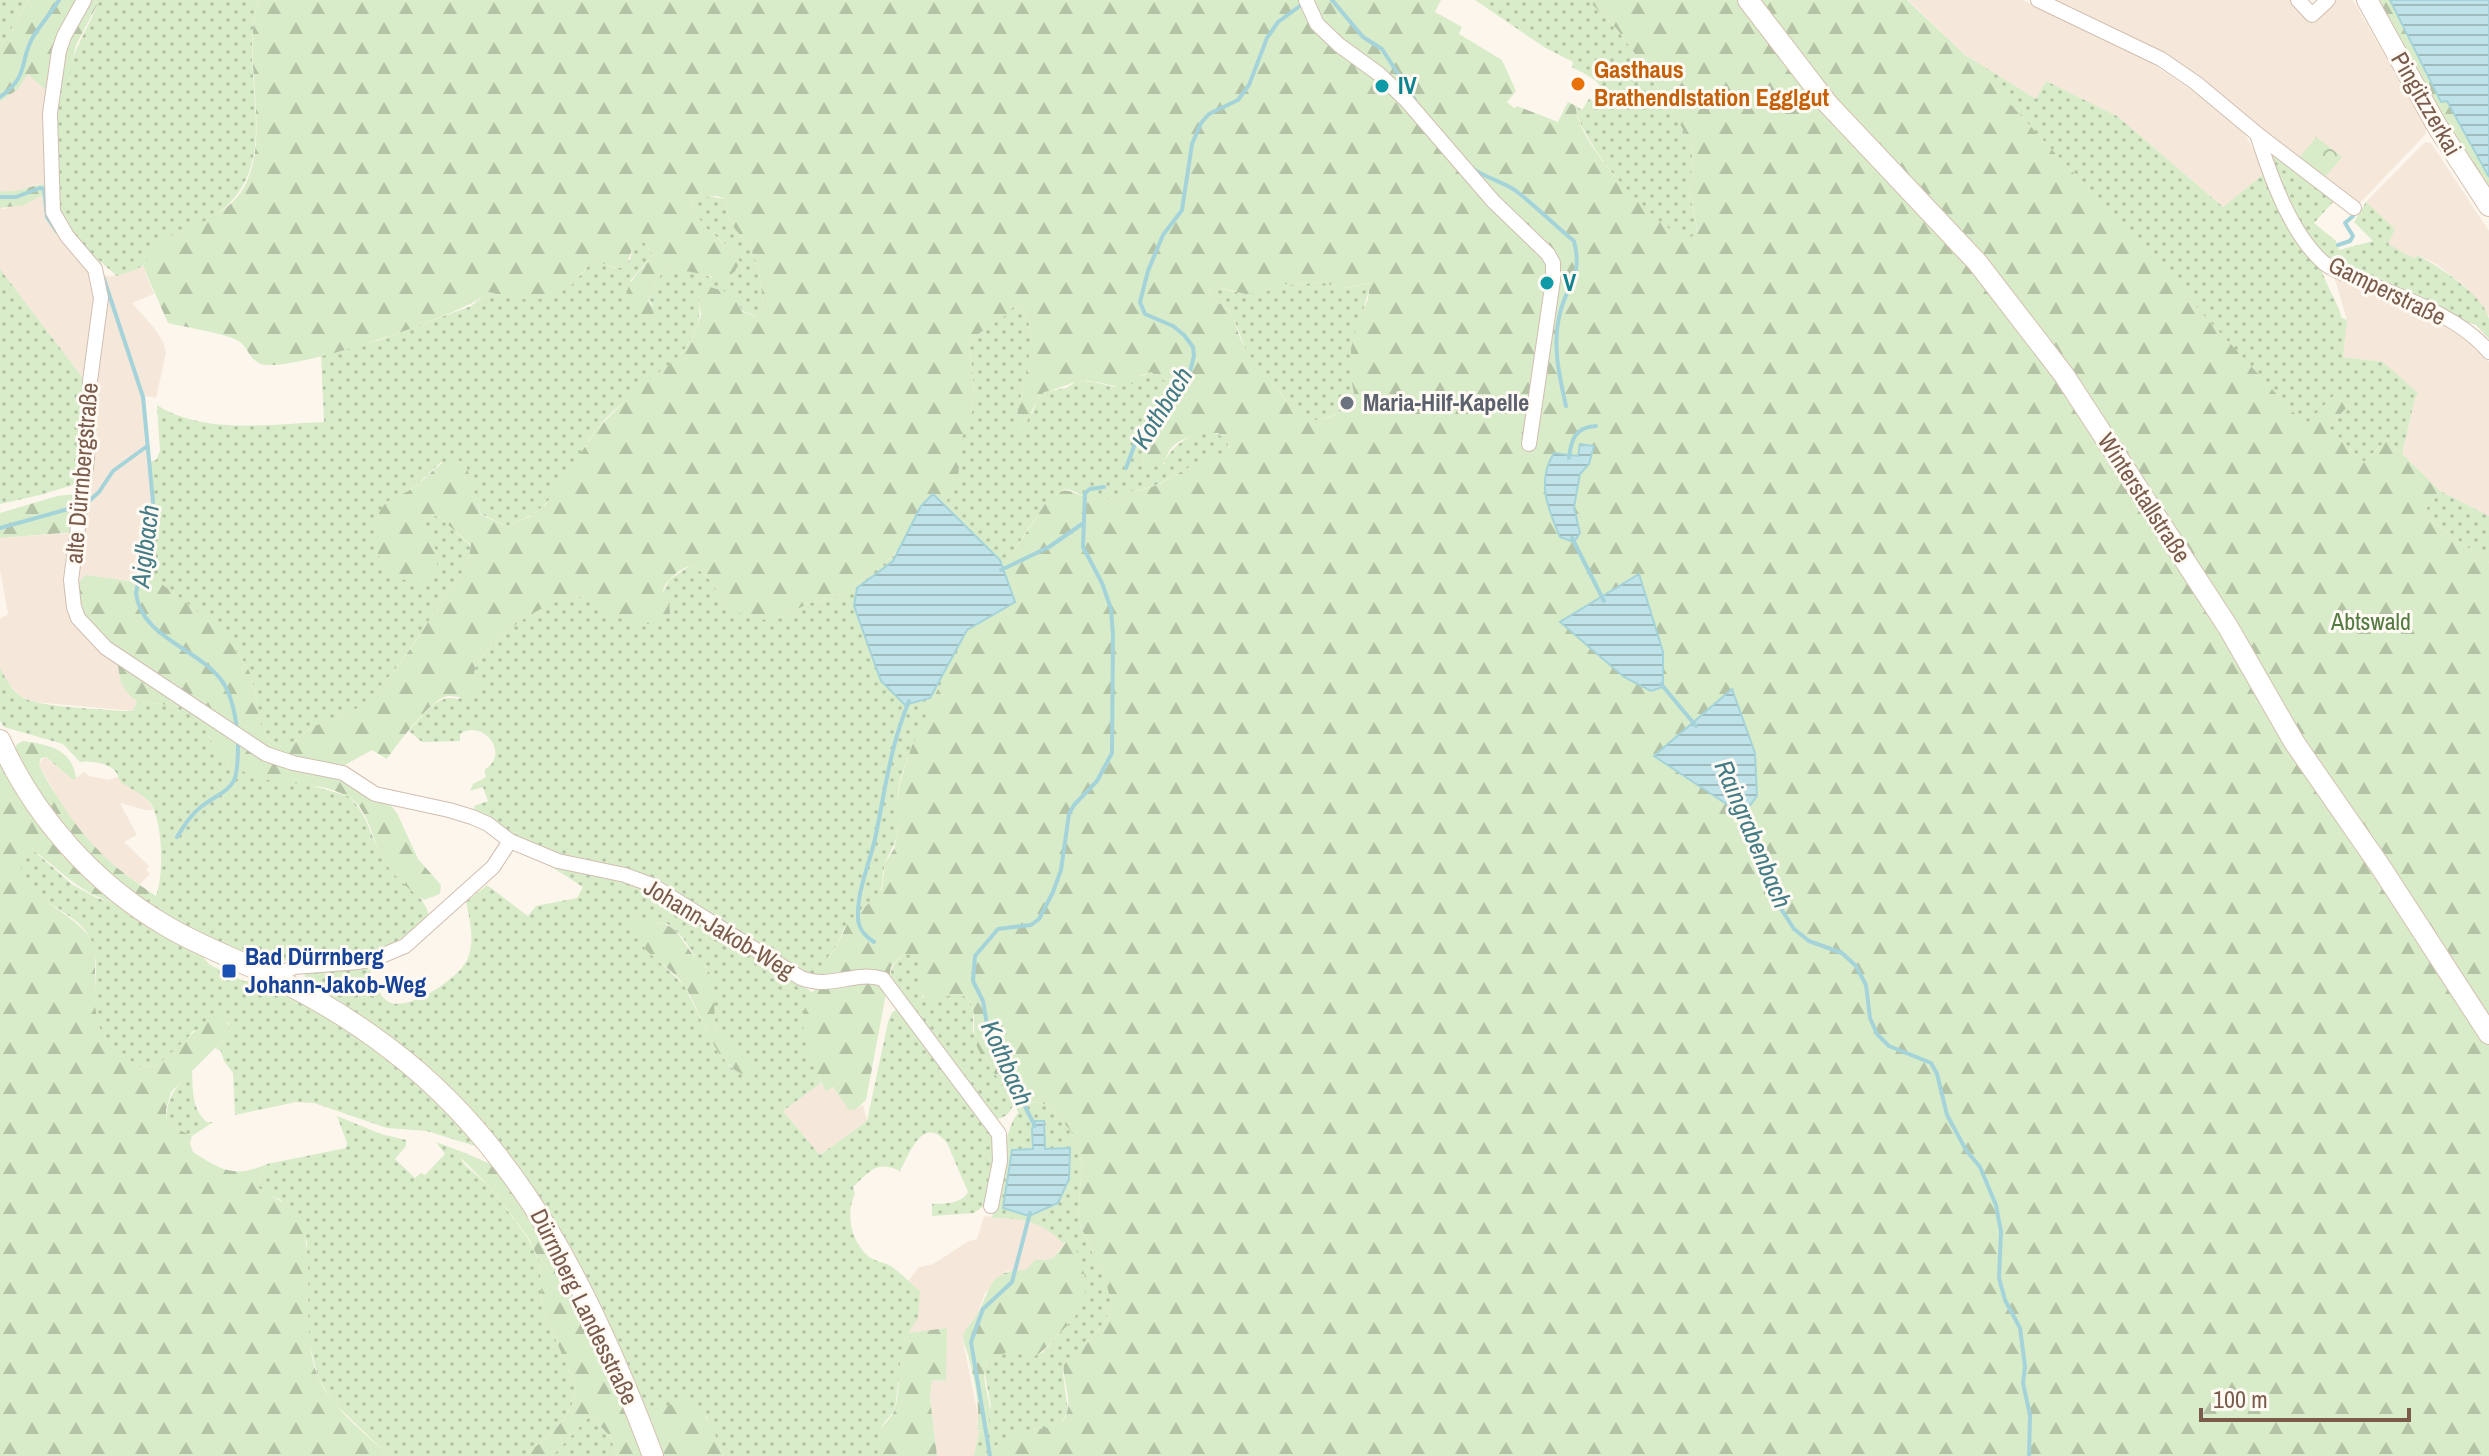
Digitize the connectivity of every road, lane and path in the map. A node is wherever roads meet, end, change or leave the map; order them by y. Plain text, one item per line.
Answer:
1 (84, 0) edge
2 (1748, 0) edge
3 (2038, 0) edge
4 (2298, 0) edge
5 (2328, 0) edge
6 (2367, 0) edge
7 (1309, 7) edge
8 (2256, 133) junction
9 (2489, 206) edge
10 (2354, 208) dead end
11 (2489, 352) edge
12 (1529, 444) dead end
13 (0, 740) edge
14 (375, 794) joint
15 (510, 841) junction
16 (279, 980) junction
17 (2489, 1034) edge
18 (991, 1206) dead end
19 (653, 1456) edge

1 - 14 street, alte Dürrnbergstraße
2 - 17 street, Winterstallstraße
3 - 8 street, Gamperstraße
4 - 5 street
6 - 9 street, Pingitzzerkai
7 - 12 street
8 - 10 street, Gamperstraße
8 - 11 street, Gamperstraße
13 - 16 street, Dürrnberg Landesstraße
14 - 15 street, Johann-Jakob-Weg
15 - 16 street
15 - 18 street, Johann-Jakob-Weg
16 - 19 street, Dürrnberg Landesstraße

